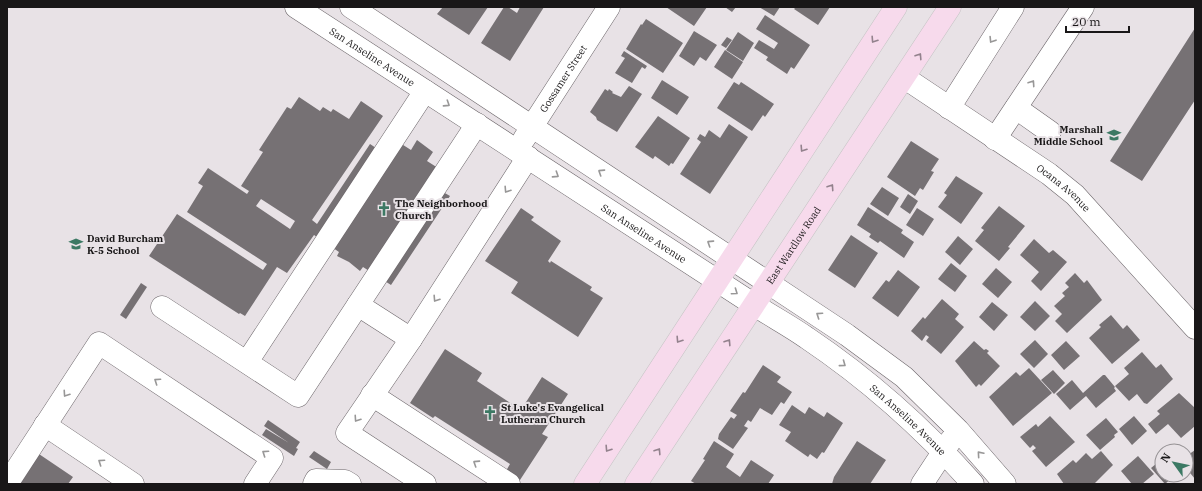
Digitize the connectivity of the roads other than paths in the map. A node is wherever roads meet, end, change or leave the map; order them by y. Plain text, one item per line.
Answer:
1 (351, 7) edge
2 (609, 7) edge
3 (896, 7) edge
4 (950, 7) edge
5 (1013, 7) edge
6 (1083, 7) edge
7 (309, 10) edge
8 (904, 78) junction
9 (425, 90) junction
10 (949, 108) junction
11 (1016, 108) junction
12 (477, 124) junction
13 (532, 127) junction
14 (1050, 132) dead end
15 (995, 139) junction
16 (522, 153) junction
17 (732, 257) junction
18 (718, 280) junction
19 (769, 281) junction
20 (358, 304) junction
21 (753, 304) junction
22 (162, 307) dead end
23 (1195, 328) edge
24 (411, 339) junction
25 (247, 362) junction
26 (372, 395) junction
27 (45, 425) junction
28 (958, 430) junction
29 (944, 450) junction
30 (315, 482) edge
31 (7, 484) edge
32 (133, 484) edge
33 (255, 484) edge
34 (350, 484) edge
35 (425, 484) edge
36 (509, 484) edge
37 (586, 484) edge
38 (636, 484) edge
39 (922, 484) edge
40 (973, 484) edge
41 (1006, 484) edge

1 - 13 street
2 - 13 street, Gossamer Street
3 -> 17 main road
8 -> 4 main road, East Wardlow Road
5 -> 10 street
11 -> 6 street
7 - 9 street, San Anseline Avenue
8 - 10 street, Ocana Avenue
19 -> 8 main road, East Wardlow Road
9 -> 12 street, San Anseline Avenue
9 - 25 street
10 - 15 street, Ocana Avenue
11 - 14 street
11 - 15 street
12 - 16 street, San Anseline Avenue
12 - 20 street
13 - 16 street, Gossamer Street
17 -> 13 street
15 - 23 street, Ocana Avenue
16 -> 18 street, San Anseline Avenue
16 -> 24 street, Gossamer Street
17 - 18 main road
17 - 19 street
18 -> 21 street, San Anseline Avenue
18 -> 37 main road
19 - 21 main road, East Wardlow Road
28 -> 19 street
20 - 24 street
20 - 25 street
21 -> 29 street, San Anseline Avenue
38 -> 21 main road, East Wardlow Road
22 - 25 street
24 - 26 street, Gossamer Street
26 -> 35 street, Gossamer Street
36 -> 26 street
27 - 31 street
32 -> 27 street
33 -> 27 street
28 - 29 street
41 -> 28 street
29 - 39 street
29 - 40 street, San Anseline Avenue
30 - 34 street

